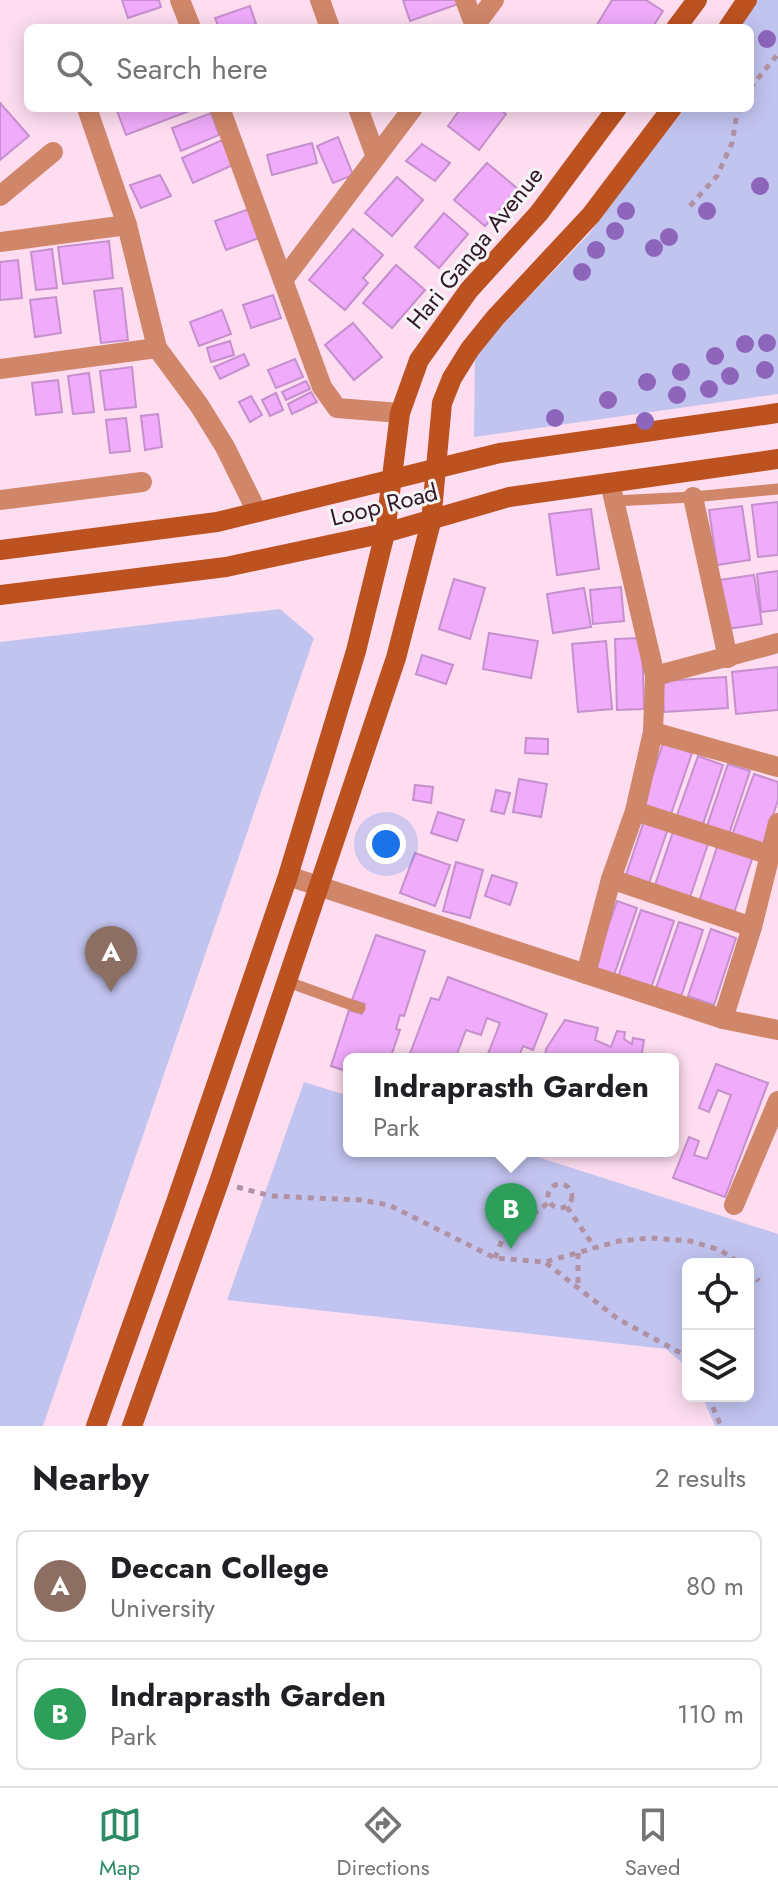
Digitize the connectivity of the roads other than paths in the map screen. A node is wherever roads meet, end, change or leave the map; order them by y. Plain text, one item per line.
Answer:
1 (181, 0) edge
2 (320, 0) edge
3 (465, 0) edge
4 (494, 0) edge
5 (697, 0) edge
6 (747, 0) edge
7 (190, 24) edge
8 (329, 24) edge
9 (473, 24) edge
10 (476, 24) edge
11 (679, 24) edge
12 (731, 24) edge
13 (88, 112) edge
14 (221, 112) edge
15 (359, 112) edge
16 (410, 112) edge
17 (614, 112) edge
18 (669, 112) edge
19 (53, 152) dead end
20 (376, 157) junction
21 (0, 196) edge
22 (127, 225) junction
23 (0, 242) edge
24 (283, 280) junction
25 (157, 348) junction
26 (0, 369) edge
27 (400, 413) junction
28 (778, 413) edge
29 (778, 459) edge
30 (436, 467) junction
31 (392, 480) junction
32 (142, 482) dead end
33 (778, 489) edge
34 (612, 492) junction
35 (693, 497) junction
36 (0, 500) edge
37 (257, 512) junction
38 (431, 522) junction
39 (385, 533) junction
40 (0, 550) edge
41 (0, 595) edge
42 (778, 643) edge
43 (728, 658) junction
44 (655, 676) junction
45 (653, 732) junction
46 (778, 767) edge
47 (635, 811) junction
48 (778, 823) edge
49 (770, 855) junction
50 (288, 876) junction
51 (611, 879) junction
52 (320, 886) junction
53 (752, 927) junction
54 (586, 974) junction
55 (288, 982) junction
56 (360, 1008) dead end
57 (723, 1019) junction
58 (778, 1030) edge
59 (778, 1101) edge
60 (734, 1205) dead end
61 (96, 1426) edge
62 (132, 1426) edge

1 - 7 street
2 - 8 street
3 - 9 street
4 - 10 street
5 - 11 street
6 - 12 street
13 - 22 street
14 - 24 street
15 - 20 street
16 - 20 street
17 - 27 street, Hari Ganga Avenue
18 - 30 street
19 - 21 street
20 - 24 street
22 - 23 street
22 - 25 street
24 - 27 street
25 - 26 street
25 - 37 street
27 - 31 street, Hari Ganga Avenue
28 - 30 street, Loop Road
29 - 34 street, Loop Road
30 - 31 street, Loop Road
30 - 38 street
31 - 37 street, Loop Road
31 - 39 street, Hari Ganga Avenue
32 - 36 street
33 - 35 lane
34 - 35 lane
34 - 38 street, Loop Road
34 - 44 street
35 - 43 street
37 - 40 street, Loop Road
38 - 39 street, Loop Road
38 - 52 street
39 - 41 street, Loop Road
39 - 50 street, Hari Ganga Avenue
42 - 43 street
43 - 44 street
44 - 45 street
45 - 46 street
45 - 47 street
47 - 49 street
47 - 51 street
48 - 49 street
49 - 53 street
50 - 52 street
50 - 61 street, Hari Ganga Avenue
51 - 53 street
51 - 54 street
52 - 54 street
52 - 55 street
53 - 57 street
54 - 57 street
55 - 56 lane
55 - 62 street
57 - 58 street
59 - 60 street

